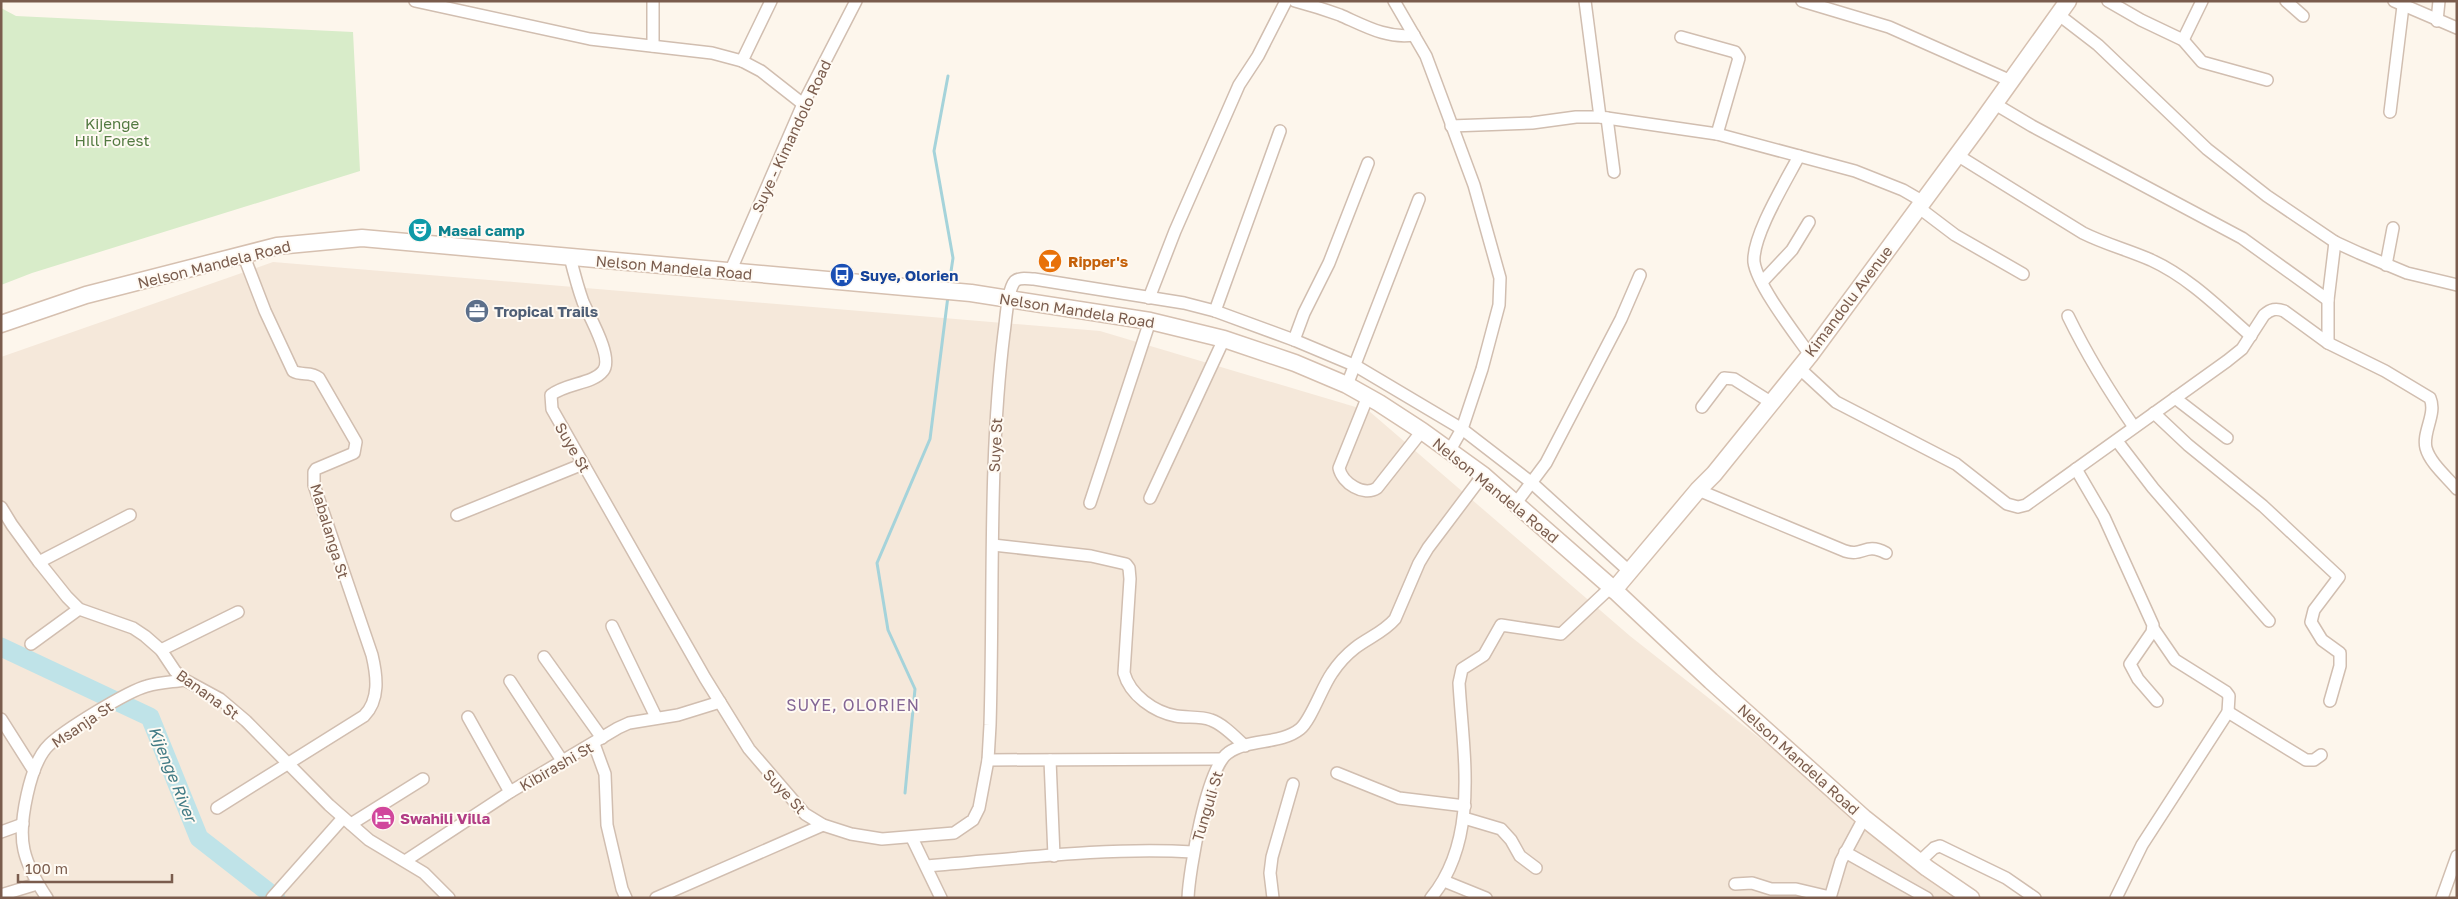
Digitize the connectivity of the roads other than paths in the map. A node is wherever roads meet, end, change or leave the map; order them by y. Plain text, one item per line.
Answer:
1 (415, 1) edge
2 (653, 1) edge
3 (772, 1) edge
4 (856, 1) edge
5 (1286, 1) edge
6 (1295, 1) edge
7 (1394, 1) edge
8 (1585, 1) edge
9 (1802, 1) edge
10 (2108, 1) edge
11 (2202, 1) edge
12 (2286, 1) edge
13 (2439, 1) edge
14 (2398, 4) edge
15 (2063, 8) edge
16 (2303, 16) dead end
17 (2437, 21) junction
18 (2457, 28) edge
19 (1414, 35) junction
20 (1681, 37) dead end
21 (2183, 40) junction
22 (653, 46) junction
23 (742, 61) junction
24 (2011, 80) junction
25 (2267, 80) dead end
26 (803, 104) junction
27 (1995, 104) junction
28 (2390, 112) dead end
29 (1603, 118) junction
30 (1451, 126) junction
31 (1280, 131) dead end
32 (1717, 134) junction
33 (1957, 155) junction
34 (1799, 156) junction
35 (1368, 163) dead end
36 (1614, 172) dead end
37 (1419, 199) dead end
38 (1920, 204) junction
39 (1809, 222) dead end
40 (2393, 228) dead end
41 (2335, 242) junction
42 (243, 254) junction
43 (570, 258) junction
44 (2386, 265) junction
45 (730, 272) junction
46 (2023, 274) dead end
47 (1640, 275) dead end
48 (1762, 282) junction
49 (2457, 285) edge
50 (1009, 298) junction
51 (1149, 298) junction
52 (2328, 300) junction
53 (1215, 310) junction
54 (2068, 316) dead end
55 (1150, 320) junction
56 (1, 324) edge
57 (2251, 336) junction
58 (1224, 338) junction
59 (1294, 340) junction
60 (2328, 343) junction
61 (1810, 355) junction
62 (1356, 366) junction
63 (1798, 367) junction
64 (1347, 385) junction
65 (1368, 396) junction
66 (2175, 398) junction
67 (1772, 403) junction
68 (1702, 407) dead end
69 (2154, 413) junction
70 (2134, 427) junction
71 (1462, 429) junction
72 (1422, 431) junction
73 (2227, 438) dead end
74 (2117, 441) junction
75 (1450, 450) junction
76 (583, 464) junction
77 (2076, 469) junction
78 (1483, 475) junction
79 (1532, 483) junction
80 (2457, 489) edge
81 (1698, 490) junction
82 (1150, 498) dead end
83 (1516, 503) junction
84 (1090, 504) dead end
85 (1, 507) edge
86 (130, 515) dead end
87 (457, 515) dead end
88 (993, 546) junction
89 (1886, 553) dead end
90 (40, 562) junction
91 (1630, 572) junction
92 (1613, 588) junction
93 (79, 608) junction
94 (238, 612) dead end
95 (2269, 621) dead end
96 (612, 626) dead end
97 (2153, 628) junction
98 (31, 644) dead end
99 (161, 650) junction
100 (544, 657) dead end
101 (185, 680) junction
102 (510, 681) dead end
103 (2157, 701) dead end
104 (2330, 701) dead end
105 (720, 702) junction
106 (2228, 712) junction
107 (468, 717) dead end
108 (656, 717) junction
109 (1, 719) edge
110 (598, 741) junction
111 (1245, 746) junction
112 (2321, 755) dead end
113 (1221, 759) junction
114 (988, 760) junction
115 (1050, 760) junction
116 (563, 762) junction
117 (287, 764) junction
118 (34, 771) junction
119 (1337, 773) dead end
120 (423, 779) dead end
121 (1293, 784) dead end
122 (510, 792) junction
123 (1465, 806) junction
124 (217, 808) dead end
125 (1464, 818) junction
126 (1864, 818) junction
127 (347, 821) junction
128 (24, 824) junction
129 (823, 825) junction
130 (1, 832) edge
131 (912, 838) junction
132 (1193, 852) junction
133 (1846, 852) junction
134 (1054, 856) junction
135 (2457, 856) edge
136 (405, 861) junction
137 (1919, 862) junction
138 (927, 866) junction
139 (1536, 868) dead end
140 (1444, 881) junction
141 (37, 884) junction
142 (1735, 884) dead end
143 (1, 895) edge
144 (1830, 897) edge
145 (47, 898) edge
146 (272, 898) edge
147 (449, 898) edge
148 (626, 898) edge
149 (656, 898) edge
150 (941, 898) edge
151 (1188, 898) edge
152 (1273, 898) edge
153 (1431, 898) edge
154 (1486, 898) edge
155 (1927, 898) edge
156 (1971, 898) edge
157 (2035, 898) edge
158 (2116, 898) edge
159 (2442, 898) edge

1 - 22 street
2 - 22 street
3 - 23 street
4 - 26 street, Suye - Kimandolo Road
5 - 51 street
6 - 19 street
7 - 19 street
8 - 29 street
9 - 24 street
10 - 21 street
11 - 21 street
12 - 16 street
13 - 17 street
14 - 17 street
14 - 28 street
15 - 24 main road, Kimandolu Avenue
15 - 41 street
17 - 18 street
19 - 30 street
20 - 32 street
21 - 25 street
22 - 23 street
23 - 26 street
24 - 27 main road, Kimandolu Avenue
26 - 45 street, Suye - Kimandolo Road
27 - 33 main road, Kimandolu Avenue
27 - 52 street
29 - 30 street
29 - 32 street
29 - 36 street
30 - 71 street
31 - 53 street
32 - 34 street
33 - 38 main road, Kimandolu Avenue
33 - 57 street
34 - 38 street
34 - 48 street
35 - 59 street
37 - 62 street
38 - 46 street
38 - 61 main road, Kimandolu Avenue
39 - 48 street
40 - 44 street
41 - 44 street
41 - 52 street
42 - 43 main road, Nelson Mandela Road
42 - 56 main road, Nelson Mandela Road
42 - 117 street, Mabalanga St
43 - 45 main road, Nelson Mandela Road
43 - 76 street, Suye St
44 - 49 street
45 - 50 main road, Nelson Mandela Road
47 - 79 street
48 - 61 street
50 - 51 street
50 - 55 main road, Nelson Mandela Road
50 - 88 street, Suye St
51 - 53 street
52 - 60 street
53 - 59 street
54 - 70 street
55 - 58 main road, Nelson Mandela Road
55 - 84 street
57 - 60 street
57 - 66 street
58 - 64 main road, Nelson Mandela Road
58 - 82 street
59 - 62 street
60 - 80 street
61 - 63 main road, Kimandolu Avenue
62 - 64 street
62 - 71 street
63 - 67 main road, Kimandolu Avenue
63 - 77 street
64 - 65 main road, Nelson Mandela Road
65 - 72 main road, Nelson Mandela Road
65 - 72 street
66 - 69 street
66 - 73 street
67 - 68 street
67 - 81 main road, Kimandolu Avenue
69 - 70 street
69 - 104 street
70 - 74 street
71 - 75 street
71 - 79 street
72 - 75 main road, Nelson Mandela Road
74 - 77 street
74 - 95 street
75 - 78 main road, Nelson Mandela Road
76 - 87 street
76 - 105 street, Suye St
77 - 97 street
78 - 83 main road, Nelson Mandela Road
78 - 111 street, Tunguli St
79 - 83 street
79 - 91 street
81 - 89 street
81 - 91 main road, Kimandolu Avenue
83 - 92 main road, Nelson Mandela Road
85 - 90 street, Banana St
86 - 90 street
88 - 111 street
88 - 114 street, Suye St
90 - 93 street, Banana St
91 - 92 main road, Kimandolu Avenue
92 - 123 street
92 - 126 main road, Nelson Mandela Road
93 - 98 street
93 - 99 street, Banana St
94 - 99 street
96 - 108 street
97 - 103 street
97 - 106 street
99 - 101 street, Banana St
100 - 110 street
101 - 117 street, Banana St
101 - 118 street, Msanja St
102 - 116 street
105 - 108 street, Kibirashi St
105 - 129 street, Suye St
106 - 112 street
106 - 158 street
107 - 122 street
108 - 110 street, Kibirashi St
109 - 118 street
110 - 116 street, Kibirashi St
110 - 148 street
111 - 113 street, Tunguli St
113 - 115 street
113 - 132 street, Tunguli St
114 - 115 street
114 - 131 street, Suye St
115 - 134 street
116 - 122 street, Kibirashi St
117 - 124 street
117 - 127 street, Banana St
118 - 128 street, Msanja St
119 - 123 street
120 - 127 street
121 - 152 street
122 - 136 street, Kibirashi St
123 - 125 street
125 - 139 street
125 - 140 street
126 - 133 street
126 - 137 main road, Nelson Mandela Road
127 - 136 street, Banana St
127 - 146 street
128 - 130 street
128 - 141 street, Msanja St
129 - 131 street, Suye St
129 - 149 street
131 - 138 street
132 - 134 street
132 - 151 street, Tunguli St
133 - 144 street
133 - 155 street
134 - 138 street
135 - 159 street
136 - 147 street, Banana St
137 - 156 main road, Nelson Mandela Road
137 - 157 street
138 - 150 street
140 - 153 street
140 - 154 street
141 - 143 street
141 - 145 street, Msanja St
142 - 144 street

